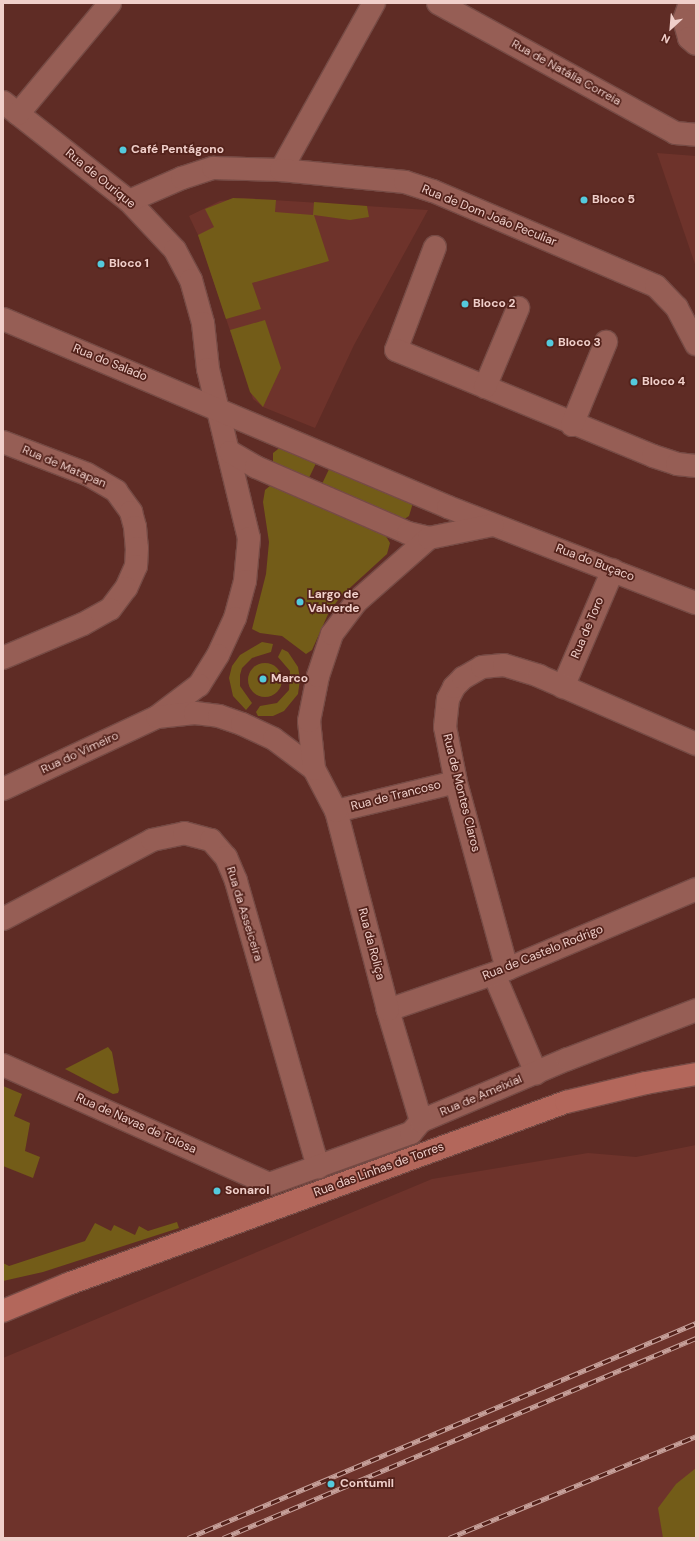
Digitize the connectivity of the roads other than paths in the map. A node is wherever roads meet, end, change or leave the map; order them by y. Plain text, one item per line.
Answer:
1 (110, 3) edge
2 (374, 3) edge
3 (438, 3) edge
4 (683, 6) edge
5 (696, 44) edge
6 (10, 108) edge
7 (696, 135) edge
8 (281, 170) junction
9 (129, 201) junction
10 (435, 247) dead end
11 (518, 308) dead end
12 (3, 319) edge
13 (606, 342) dead end
14 (696, 344) edge
15 (485, 387) junction
16 (217, 407) junction
17 (572, 425) junction
18 (3, 442) edge
19 (230, 452) junction
20 (696, 466) edge
21 (493, 525) junction
22 (429, 538) junction
23 (613, 570) junction
24 (696, 603) edge
25 (3, 658) edge
26 (563, 687) junction
27 (157, 717) junction
28 (696, 744) edge
29 (314, 769) junction
30 (456, 782) junction
31 (3, 789) edge
32 (336, 810) junction
33 (696, 889) edge
34 (3, 919) edge
35 (500, 971) junction
36 (388, 1010) junction
37 (696, 1010) edge
38 (3, 1066) edge
39 (536, 1073) junction
40 (696, 1074) edge
41 (421, 1121) junction
42 (318, 1167) junction
43 (269, 1184) joint
44 (68, 1284) junction
45 (3, 1299) edge
46 (3, 1311) edge

1 - 6 street
2 - 8 street
3 - 7 street, Rua de Natália Correia
4 - 5 street
6 - 9 street, Rua de Ourique
8 - 9 street, Rua de Dom João Peculiar
8 - 14 street, Rua de Dom João Peculiar
9 - 16 street, Rua de Ourique
10 - 15 street
11 - 15 street
12 - 16 street, Rua do Salado
13 - 17 street
15 - 17 street
16 - 19 street
16 - 21 street
17 - 20 street
18 - 25 street, Rua de Matapan
19 - 22 street
19 - 27 street
21 - 22 street
21 - 23 street, Rua do Buçaco
22 - 29 street
23 - 24 street, Rua do Buçaco
23 - 26 street, Rua de Toro
26 - 28 street, Rua de Montes Claros
26 - 30 street, Rua de Montes Claros
27 - 29 street
27 - 31 street, Rua do Vimeiro
29 - 32 street, Rua da Roliça
30 - 32 street, Rua de Trancoso
30 - 35 street, Rua de Montes Claros
32 - 36 street, Rua da Roliça
33 - 35 street, Rua de Castelo Rodrigo
34 - 42 street, Rua da Asseiceira
35 - 36 street, Rua de Castelo Rodrigo
35 - 39 street, Rua de Montes Claros
36 - 41 street, Rua da Roliça
37 - 39 street, Rua de Ameixial
38 - 43 street, Rua de Navas de Tolosa
39 - 41 street, Rua de Ameixial
40 - 44 main road, Rua das Linhas de Torres
41 - 42 street, Rua de Ameixial
42 - 43 street, Rua de Ameixial
44 - 45 main road, Rua das Linhas de Torres
44 - 46 main road, Rua das Linhas de Torres

